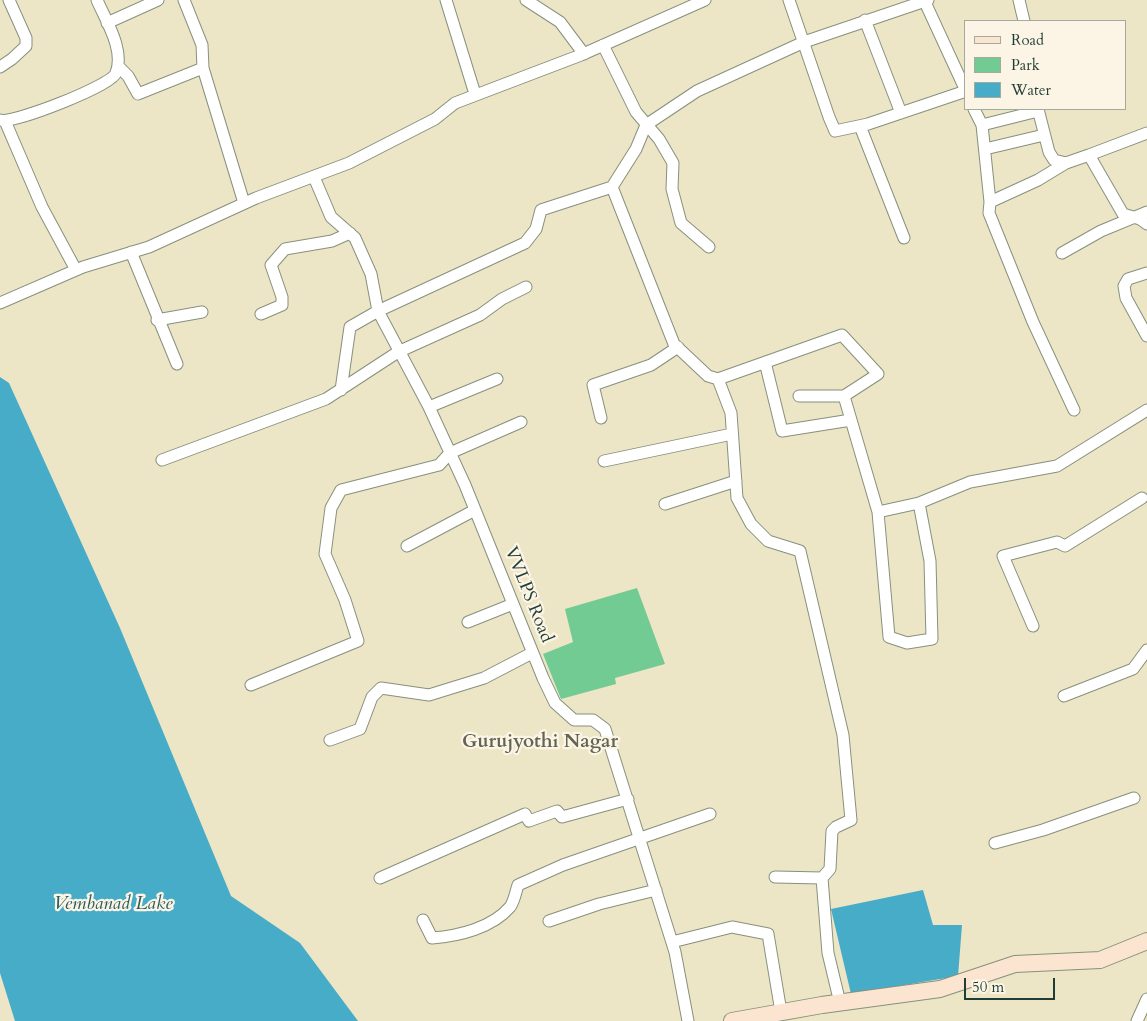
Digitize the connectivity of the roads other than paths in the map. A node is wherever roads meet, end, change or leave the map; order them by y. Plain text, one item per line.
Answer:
1 (9, 0) edge
2 (97, 0) edge
3 (158, 0) edge
4 (184, 0) edge
5 (446, 0) edge
6 (526, 0) edge
7 (789, 0) edge
8 (926, 0) edge
9 (1020, 0) edge
10 (697, 2) edge
11 (865, 20) junction
12 (1024, 20) edge
13 (107, 23) junction
14 (804, 42) junction
15 (603, 45) junction
16 (584, 54) junction
17 (118, 66) junction
18 (0, 67) edge
19 (203, 68) junction
20 (964, 86) edge
21 (964, 92) edge
22 (474, 94) junction
23 (974, 110) edge
24 (1038, 110) edge
25 (901, 113) junction
26 (2, 120) edge
27 (646, 125) junction
28 (982, 125) junction
29 (860, 126) junction
30 (1147, 133) edge
31 (1044, 135) junction
32 (985, 149) junction
33 (1089, 155) junction
34 (1066, 163) junction
35 (314, 177) junction
36 (612, 187) junction
37 (990, 202) junction
38 (244, 203) junction
39 (1147, 212) edge
40 (1134, 218) junction
41 (1147, 224) edge
42 (350, 233) junction
43 (904, 238) dead end
44 (709, 247) dead end
45 (131, 252) junction
46 (1062, 253) dead end
47 (76, 270) junction
48 (1147, 272) edge
49 (526, 287) dead end
50 (0, 302) edge
51 (378, 311) junction
52 (202, 312) dead end
53 (261, 314) dead end
54 (158, 320) junction
55 (1147, 336) edge
56 (678, 347) junction
57 (398, 352) junction
58 (765, 362) junction
59 (177, 364) dead end
60 (497, 379) dead end
61 (718, 379) junction
62 (341, 390) junction
63 (799, 396) dead end
64 (844, 396) junction
65 (429, 407) junction
66 (1074, 410) dead end
67 (1147, 410) edge
68 (601, 418) dead end
69 (851, 420) junction
70 (521, 422) dead end
71 (732, 434) junction
72 (450, 453) junction
73 (162, 460) dead end
74 (604, 461) dead end
75 (736, 481) junction
76 (1142, 498) dead end
77 (918, 503) junction
78 (665, 504) dead end
79 (475, 510) junction
80 (878, 512) junction
81 (407, 546) dead end
82 (513, 604) junction
83 (468, 622) dead end
84 (1034, 626) dead end
85 (1147, 650) edge
86 (532, 653) junction
87 (251, 685) dead end
88 (1064, 696) dead end
89 (330, 740) dead end
90 (1134, 798) dead end
91 (628, 800) junction
92 (710, 814) dead end
93 (641, 840) junction
94 (995, 843) dead end
95 (775, 877) dead end
96 (380, 878) dead end
97 (822, 878) junction
98 (656, 890) junction
99 (423, 920) dead end
100 (549, 921) dead end
101 (1147, 941) edge
102 (672, 942) junction
103 (1147, 999) edge
104 (840, 1003) junction
105 (781, 1012) junction
106 (688, 1021) edge
107 (732, 1021) edge
108 (1137, 1021) edge

1 - 18 street
2 - 13 street
3 - 13 street
4 - 19 street
5 - 22 street
6 - 16 street
7 - 14 street
8 - 11 street
8 - 20 street
9 - 12 street
10 - 15 street
11 - 14 street
11 - 25 street
13 - 17 street
14 - 27 street
14 - 29 street
15 - 16 street
15 - 27 street
16 - 22 street
17 - 19 street
17 - 26 street
19 - 38 street
21 - 25 street
22 - 35 street
23 - 28 street
24 - 28 street
24 - 31 street
25 - 29 street
26 - 47 street
27 - 36 street
27 - 44 street
28 - 32 street
29 - 43 street
30 - 33 street
31 - 32 street
31 - 34 street
32 - 37 street
33 - 34 street
33 - 40 street
34 - 37 street
35 - 38 street
35 - 42 street, VVLPS Road
36 - 51 street
36 - 56 street
37 - 66 street
38 - 45 street
39 - 40 street
40 - 41 street
40 - 46 street
42 - 51 street, VVLPS Road
42 - 53 street
45 - 47 street
45 - 54 street
47 - 50 street
48 - 55 street
49 - 57 street
51 - 57 street, VVLPS Road
51 - 62 street
52 - 54 street
54 - 59 street
56 - 61 street
56 - 68 street
57 - 62 street
57 - 65 street, VVLPS Road
58 - 61 street
58 - 64 street
58 - 69 street
60 - 65 street
61 - 71 street
62 - 73 street
63 - 64 street
64 - 69 street
65 - 72 street, VVLPS Road
67 - 77 street
69 - 80 street
70 - 72 street
71 - 74 street
71 - 75 street
72 - 79 street, VVLPS Road
72 - 87 street
75 - 78 street
75 - 97 street
76 - 84 street
77 - 80 street
77 - 80 street
79 - 81 street
79 - 82 street, VVLPS Road
82 - 83 street
82 - 86 street, VVLPS Road
85 - 88 street
86 - 89 street
86 - 91 street, VVLPS Road
90 - 94 street
91 - 93 street, VVLPS Road
91 - 96 street
92 - 93 street
93 - 98 street, VVLPS Road
93 - 99 street
95 - 97 street
97 - 104 street
98 - 100 street
98 - 102 street, VVLPS Road
101 - 104 street
102 - 105 street
102 - 106 street, VVLPS Road
103 - 108 street
104 - 105 street
105 - 107 street

